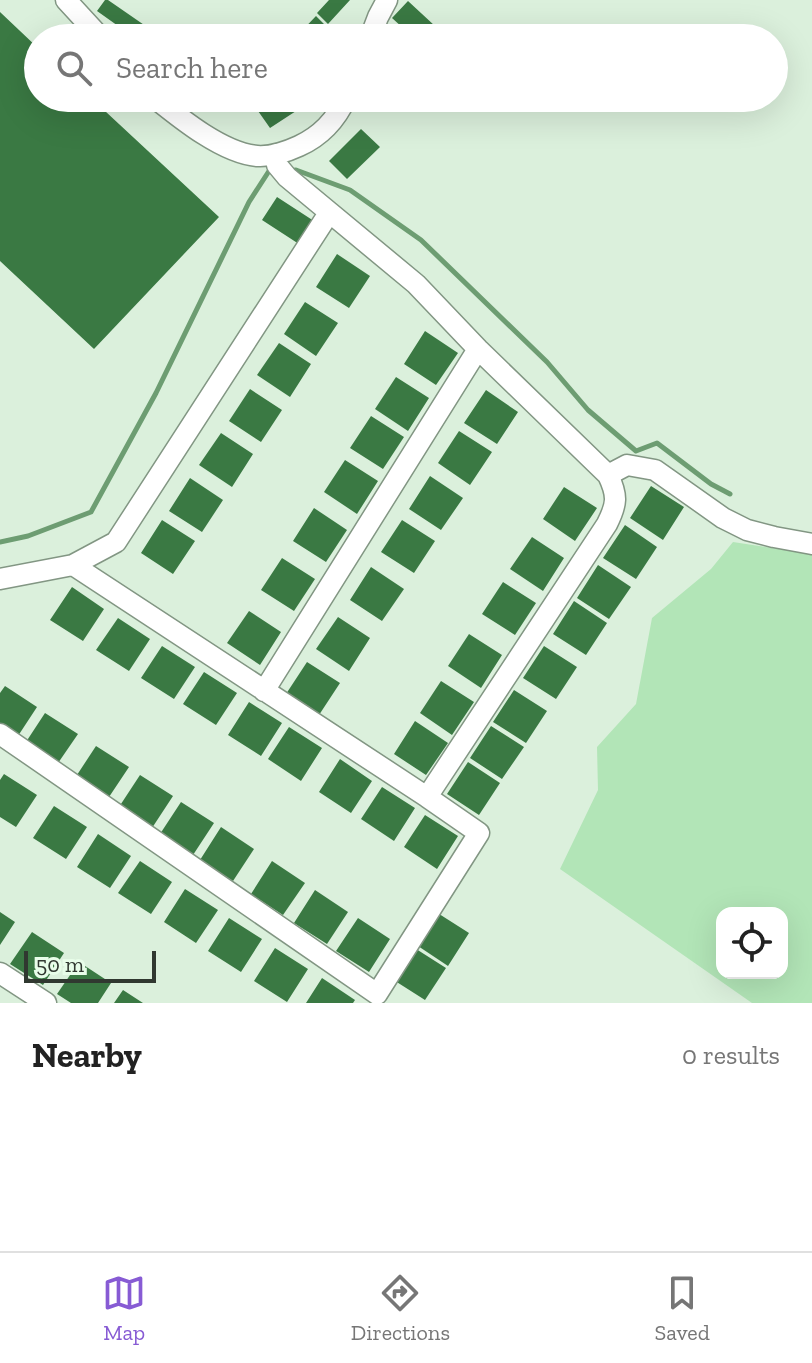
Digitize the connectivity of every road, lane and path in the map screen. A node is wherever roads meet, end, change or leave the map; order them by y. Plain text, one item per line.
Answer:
1 (66, 0) edge
2 (387, 0) edge
3 (88, 24) edge
4 (375, 24) edge
5 (174, 112) edge
6 (338, 112) edge
7 (280, 165) junction
8 (329, 213) junction
9 (478, 349) junction
10 (608, 475) junction
11 (812, 544) edge
12 (73, 565) junction
13 (0, 579) edge
14 (264, 691) junction
15 (0, 734) edge
16 (427, 797) junction
17 (0, 973) edge
18 (46, 1003) edge

1 - 3 street
2 - 4 street
5 - 7 street
6 - 7 street
7 - 8 street
8 - 9 street
8 - 12 street
9 - 10 street
9 - 14 street
10 - 11 street
10 - 16 street
12 - 13 street
12 - 14 street
14 - 16 street
15 - 16 street
17 - 18 street

